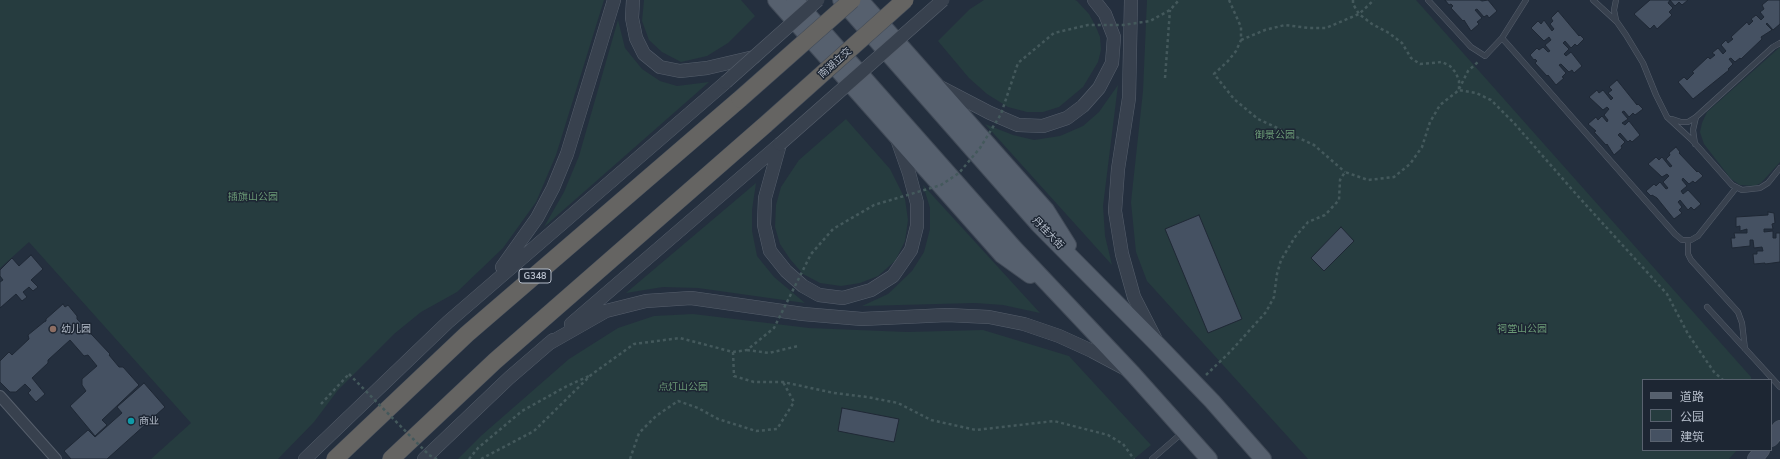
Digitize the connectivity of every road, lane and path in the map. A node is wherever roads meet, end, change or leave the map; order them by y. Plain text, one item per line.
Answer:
1 (614, 0) edge
2 (633, 0) edge
3 (776, 0) edge
4 (795, 0) edge
5 (818, 0) edge
6 (841, 0) edge
7 (852, 0) edge
8 (860, 0) edge
9 (905, 0) edge
10 (943, 0) edge
11 (1094, 0) edge
12 (1131, 0) edge
13 (1179, 0) edge
14 (1230, 0) edge
15 (1353, 0) edge
16 (1374, 0) edge
17 (1428, 0) edge
18 (1526, 0) edge
19 (1593, 0) edge
20 (1616, 0) edge
21 (1170, 10) junction
22 (1359, 14) junction
23 (1617, 22) junction
24 (1502, 38) junction
25 (1241, 40) junction
26 (1780, 43) edge
27 (1486, 56) junction
28 (754, 57) junction
29 (1165, 78) dead end
30 (935, 84) junction
31 (1459, 90) junction
32 (1667, 117) junction
33 (1696, 117) junction
34 (895, 134) junction
35 (780, 144) junction
36 (1696, 144) junction
37 (1780, 168) edge
38 (1345, 172) junction
39 (1736, 188) junction
40 (1688, 240) junction
41 (1086, 271) junction
42 (484, 290) junction
43 (1062, 299) junction
44 (1707, 307) dead end
45 (548, 344) junction
46 (1157, 344) junction
47 (798, 346) dead end
48 (1745, 349) junction
49 (747, 350) junction
50 (733, 352) junction
51 (1134, 374) junction
52 (591, 375) junction
53 (1723, 379) edge
54 (783, 382) junction
55 (1196, 385) junction
56 (1780, 387) edge
57 (0, 396) edge
58 (321, 404) dead end
59 (1780, 428) edge
60 (1184, 431) junction
61 (1772, 438) edge
62 (1761, 451) edge
63 (56, 459) edge
64 (304, 459) edge
65 (335, 459) edge
66 (391, 459) edge
67 (424, 459) edge
68 (437, 459) edge
69 (469, 459) edge
70 (481, 459) edge
71 (630, 459) edge
72 (1134, 459) edge
73 (1152, 459) edge
74 (1209, 459) edge
75 (1263, 459) edge
76 (1755, 459) edge

1 - 42 street
2 - 28 street
3 - 34 main road
4 - 43 main road
5 - 28 street, bridge
6 - 41 main road, 丹桂大街
7 - 65 highway, G348, bridge
8 - 30 main road
9 - 66 highway, 南湖立交, bridge
10 - 35 street, bridge
11 - 30 street
12 - 46 street
13 - 21 path, bridge
14 - 25 path
15 - 22 path
16 - 22 path
17 - 27 lane
18 - 24 lane
19 - 23 lane
20 - 23 lane
21 - 29 path
21 - 49 path, bridge
22 - 25 path
22 - 31 path
23 - 32 lane
24 - 27 lane
24 - 40 lane
25 - 38 path
26 - 33 lane
27 - 31 path
28 - 42 street, bridge
30 - 41 main road
31 - 38 path
31 - 53 path
32 - 33 lane
32 - 36 lane
33 - 36 lane
34 - 35 street
34 - 43 main road
35 - 45 street
36 - 39 lane
37 - 39 lane
38 - 55 path
39 - 40 lane
40 - 48 lane
41 - 46 main road, 丹桂大街
42 - 64 street
43 - 51 main road
44 - 48 lane
45 - 51 street
45 - 67 street
46 - 55 main road, 丹桂大街
47 - 49 path
48 - 56 lane
49 - 50 path, bridge
50 - 52 path, bridge
50 - 54 path
51 - 60 main road
52 - 69 path
52 - 70 path, bridge
54 - 71 path
54 - 72 path
55 - 75 main road, 丹桂大街
57 - 63 street
58 - 68 path, bridge
59 - 61 main road
60 - 73 lane
60 - 74 main road
62 - 76 main road

